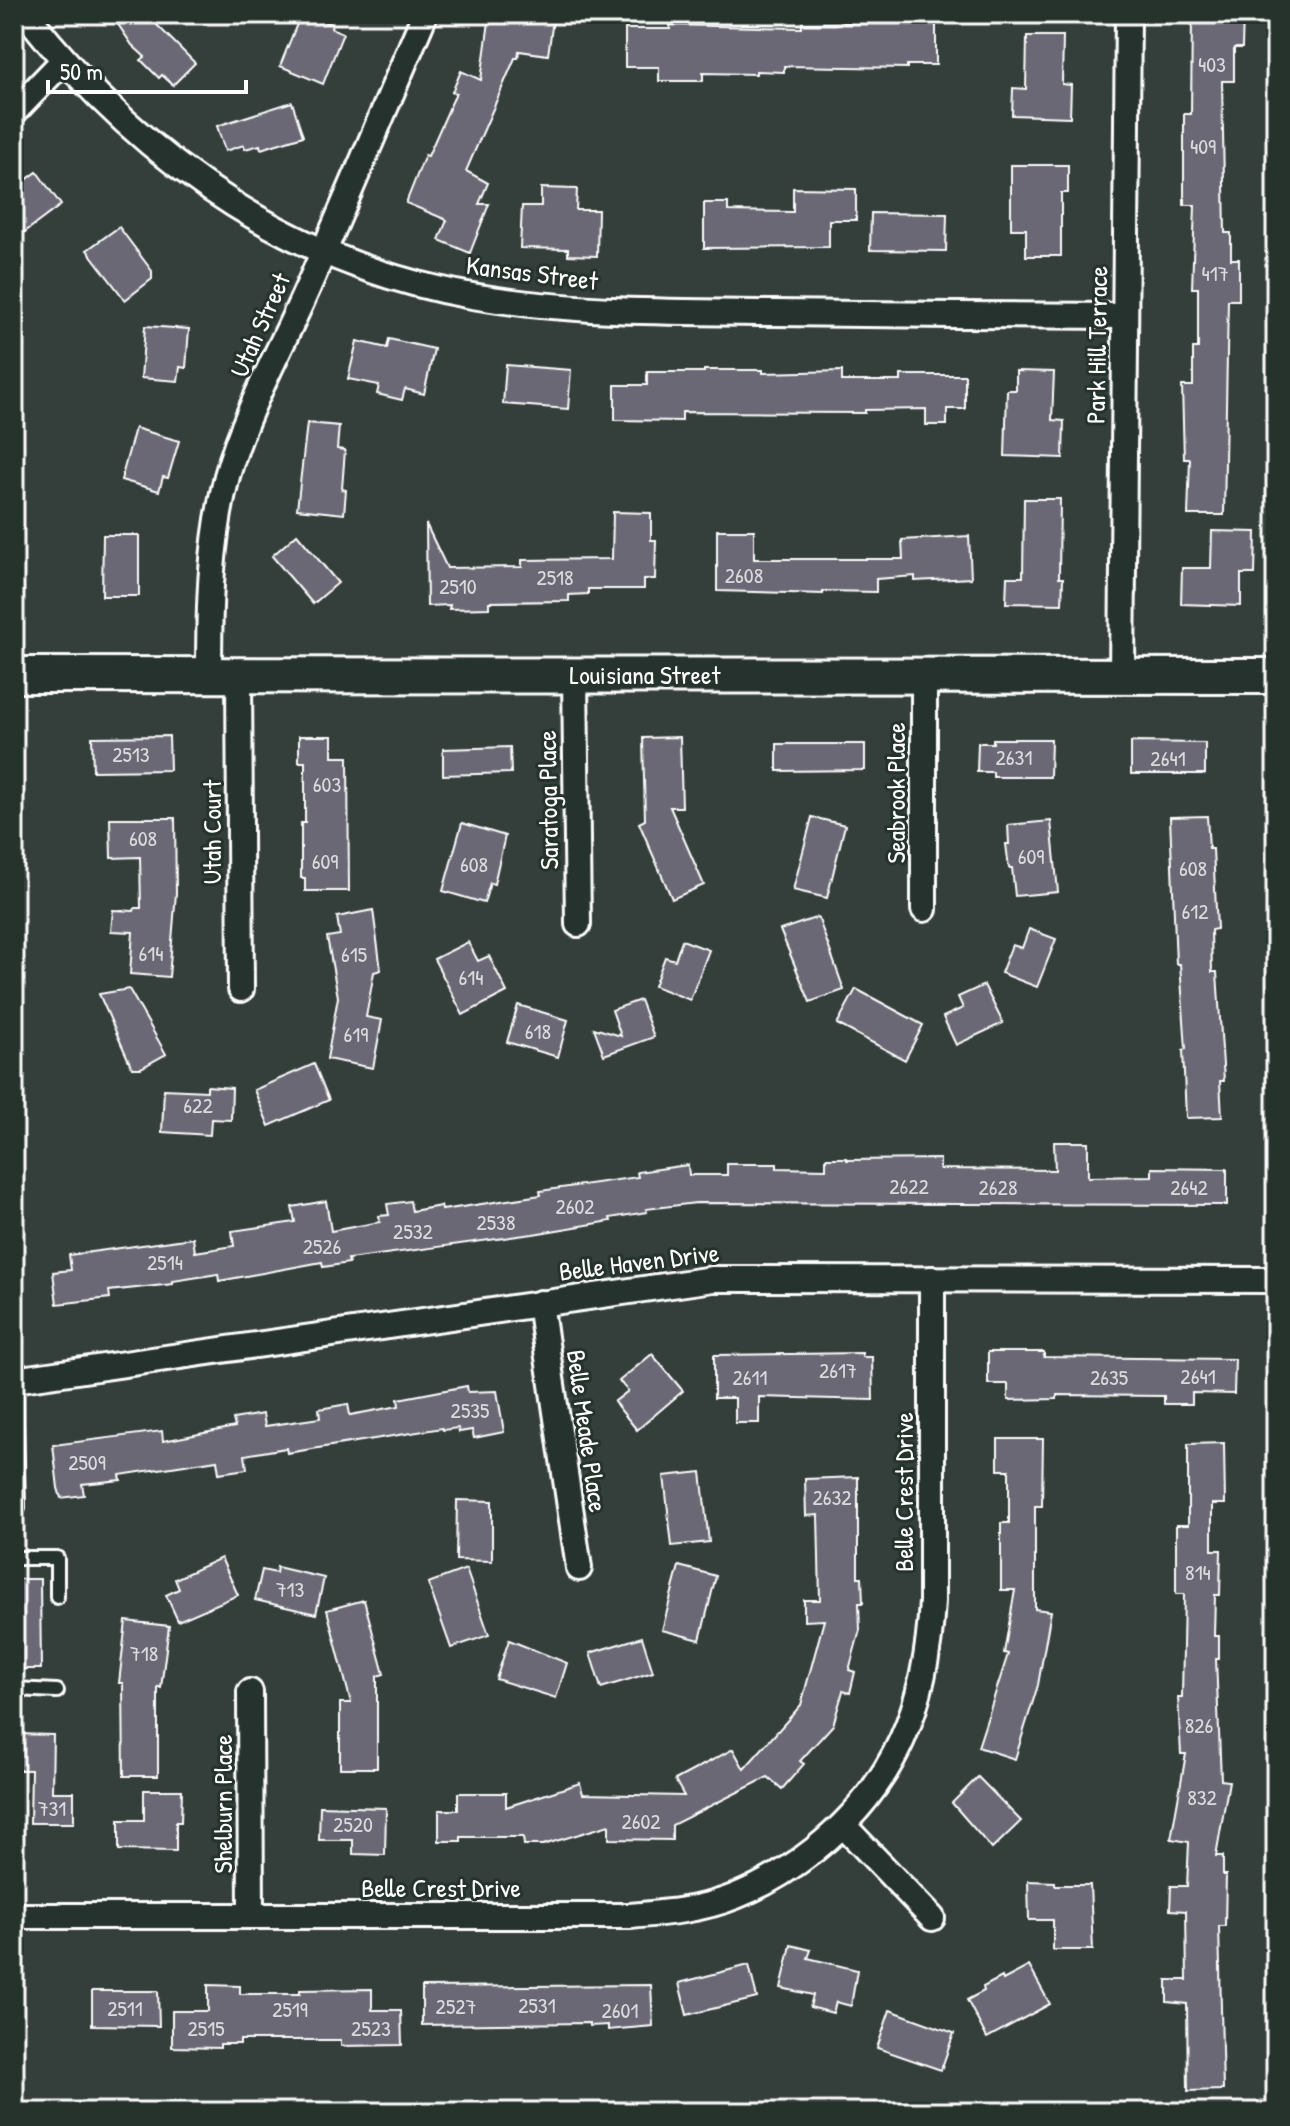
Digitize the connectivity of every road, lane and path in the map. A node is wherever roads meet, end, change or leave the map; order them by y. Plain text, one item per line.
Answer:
1 (26, 14) edge
2 (425, 14) edge
3 (1128, 14) edge
4 (63, 61) junction
5 (14, 112) edge
6 (323, 252) junction
7 (1125, 316) junction
8 (14, 675) edge
9 (224, 675) junction
10 (575, 675) junction
11 (924, 676) junction
12 (1122, 676) junction
13 (1276, 676) edge
14 (924, 909) dead end
15 (578, 924) dead end
16 (241, 989) dead end
17 (932, 1279) junction
18 (1276, 1280) edge
19 (540, 1303) junction
20 (14, 1380) edge
21 (18, 1508) dead end
22 (14, 1558) edge
23 (579, 1568) dead end
24 (57, 1597) dead end
25 (14, 1689) edge
26 (57, 1691) dead end
27 (250, 1692) dead end
28 (844, 1826) junction
29 (14, 1916) edge
30 (251, 1916) junction
31 (932, 1918) dead end

1 - 4 street, Kansas Street
2 - 6 street, Utah Street
3 - 7 street, Park Hill Terrace
4 - 5 street
4 - 6 street, Kansas Street
6 - 7 street, Kansas Street
6 - 9 street, Utah Street
7 - 12 street, Park Hill Terrace
8 - 9 main road, Louisiana Street
9 - 10 main road, Louisiana Street
9 - 16 street, Utah Court
10 - 11 main road, Louisiana Street
10 - 15 street, Saratoga Place
11 - 12 main road, Louisiana Street
11 - 14 street, Seabrook Place
12 - 13 main road, Louisiana Street
17 - 18 street, Belle Haven Drive
17 - 19 street, Belle Haven Drive
17 - 28 street, Belle Crest Drive
19 - 20 street, Belle Haven Drive
19 - 23 street, Belle Meade Place
20 - 21 lane
22 - 24 lane
25 - 26 lane
27 - 30 street, Shelburn Place
28 - 30 street, Belle Crest Drive
28 - 31 street
29 - 30 street, Belle Crest Drive

